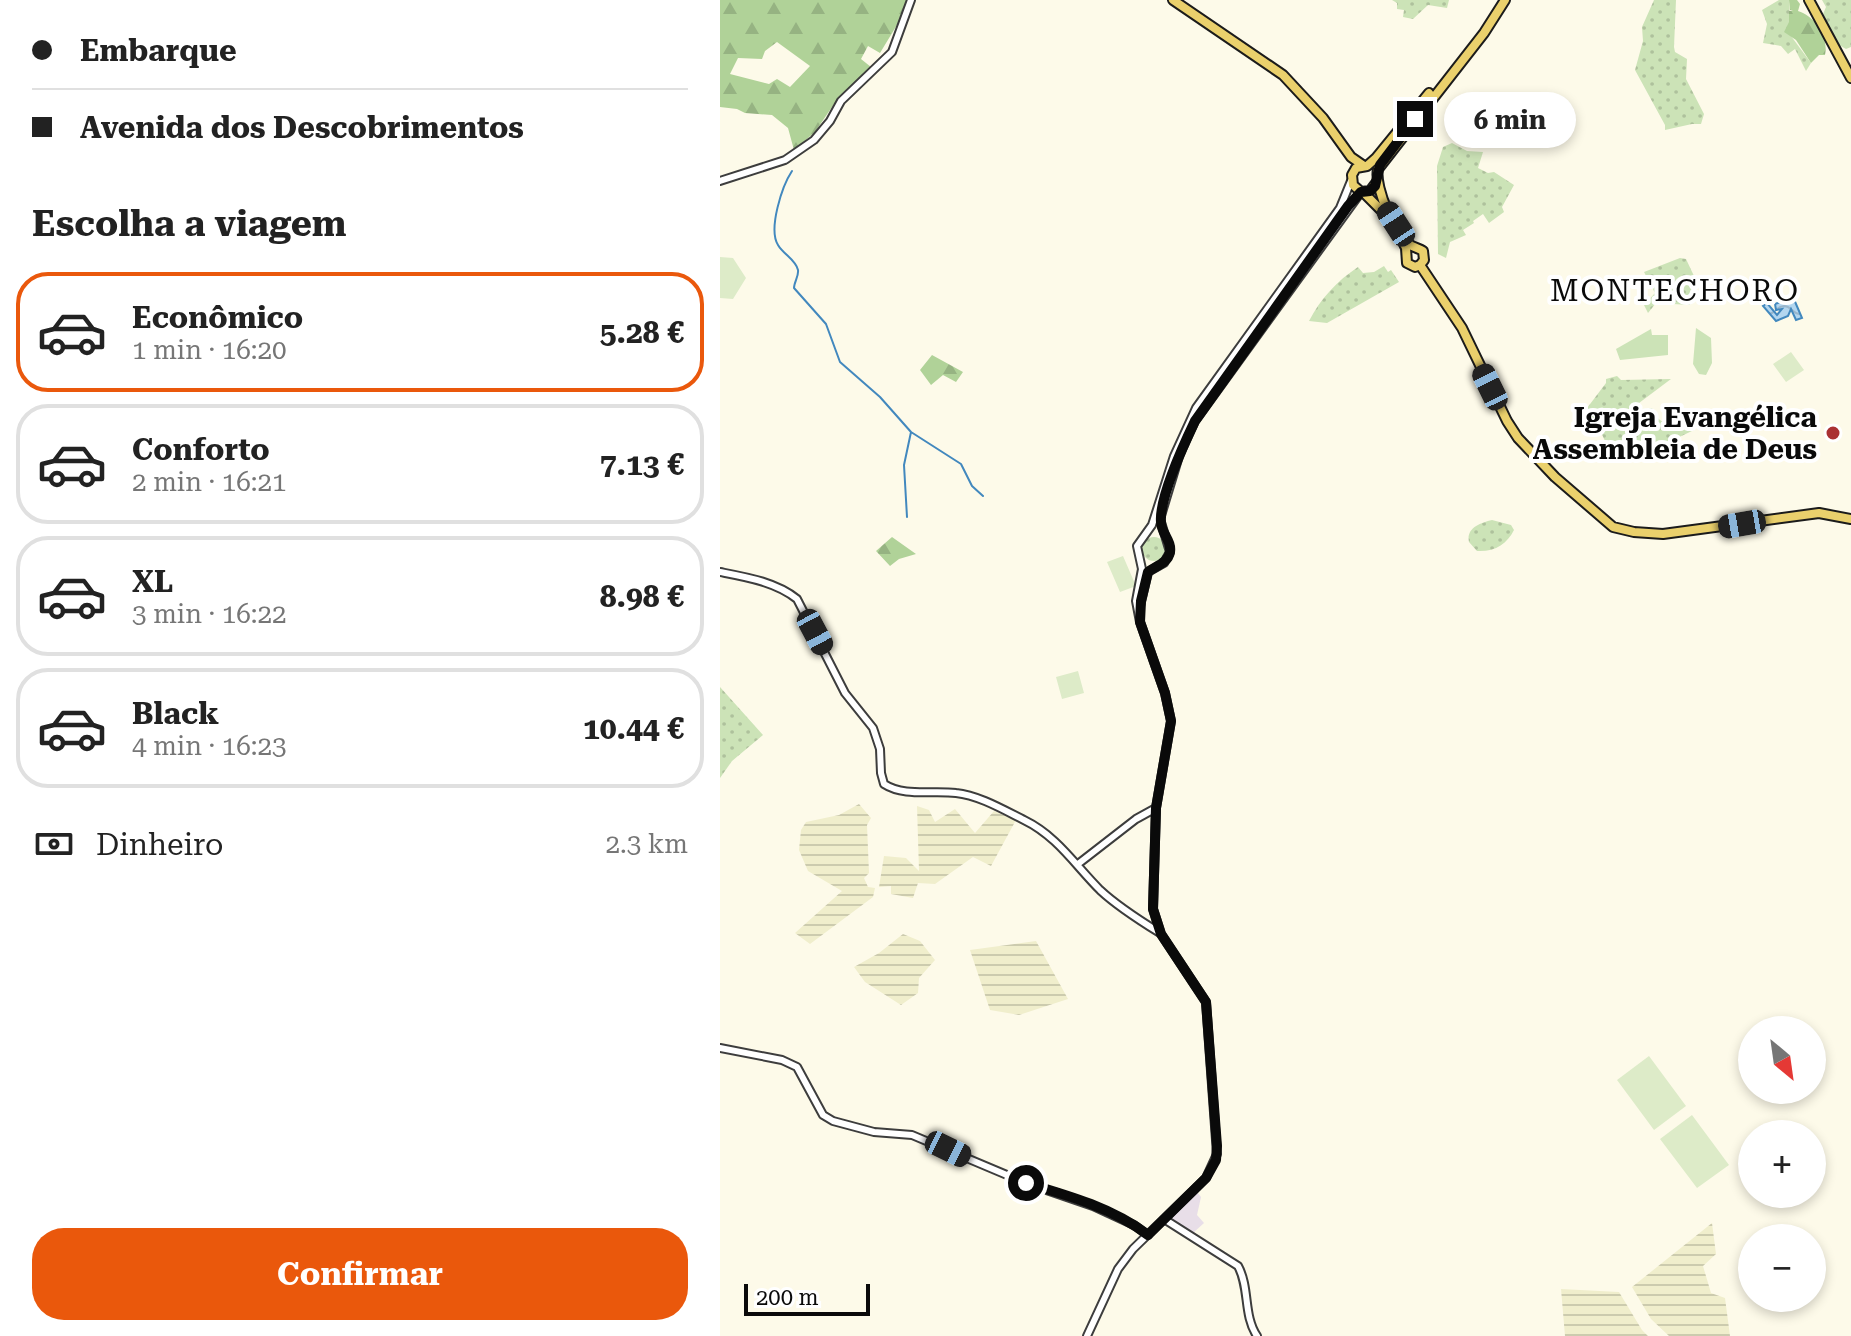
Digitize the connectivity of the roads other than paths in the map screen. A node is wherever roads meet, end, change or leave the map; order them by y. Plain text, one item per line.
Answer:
1 (911, 0) edge
2 (1173, 0) edge
3 (1502, 0) edge
4 (1811, 0) edge
5 (1851, 75) edge
6 (1323, 118) junction
7 (1366, 166) junction
8 (1351, 178) junction
9 (1376, 179) junction
10 (720, 181) edge
11 (1362, 192) junction
12 (1373, 201) junction
13 (1348, 206) junction
14 (1409, 250) junction
15 (1420, 265) junction
16 (1851, 519) edge
17 (1143, 536) junction
18 (1166, 538) junction
19 (1139, 558) junction
20 (1159, 565) junction
21 (720, 572) edge
22 (1139, 614) junction
23 (1156, 808) junction
24 (1078, 864) junction
25 (1161, 934) junction
26 (720, 1048) edge
27 (1164, 1219) junction
28 (1148, 1235) junction
29 (1252, 1333) edge
30 (1085, 1336) edge

1 - 10 street
2 - 6 main road
3 - 7 main road
3 - 9 main road
4 - 5 main road
6 - 7 main road
6 - 8 main road
7 - 8 main road
7 - 9 main road
8 - 11 main road
8 - 17 street
9 - 11 main road
9 - 14 main road
11 - 12 main road
11 - 13 street
12 - 13 street
12 - 14 main road
13 - 18 street
14 - 15 main road
14 - 15 main road
15 - 16 main road
17 - 18 street
17 - 19 street
18 - 20 street
19 - 20 street
19 - 22 street
20 - 22 street
21 - 24 street
22 - 23 street
23 - 24 street
23 - 25 street
24 - 25 street
25 - 27 street
26 - 28 street
27 - 28 street
27 - 29 street
28 - 30 street

